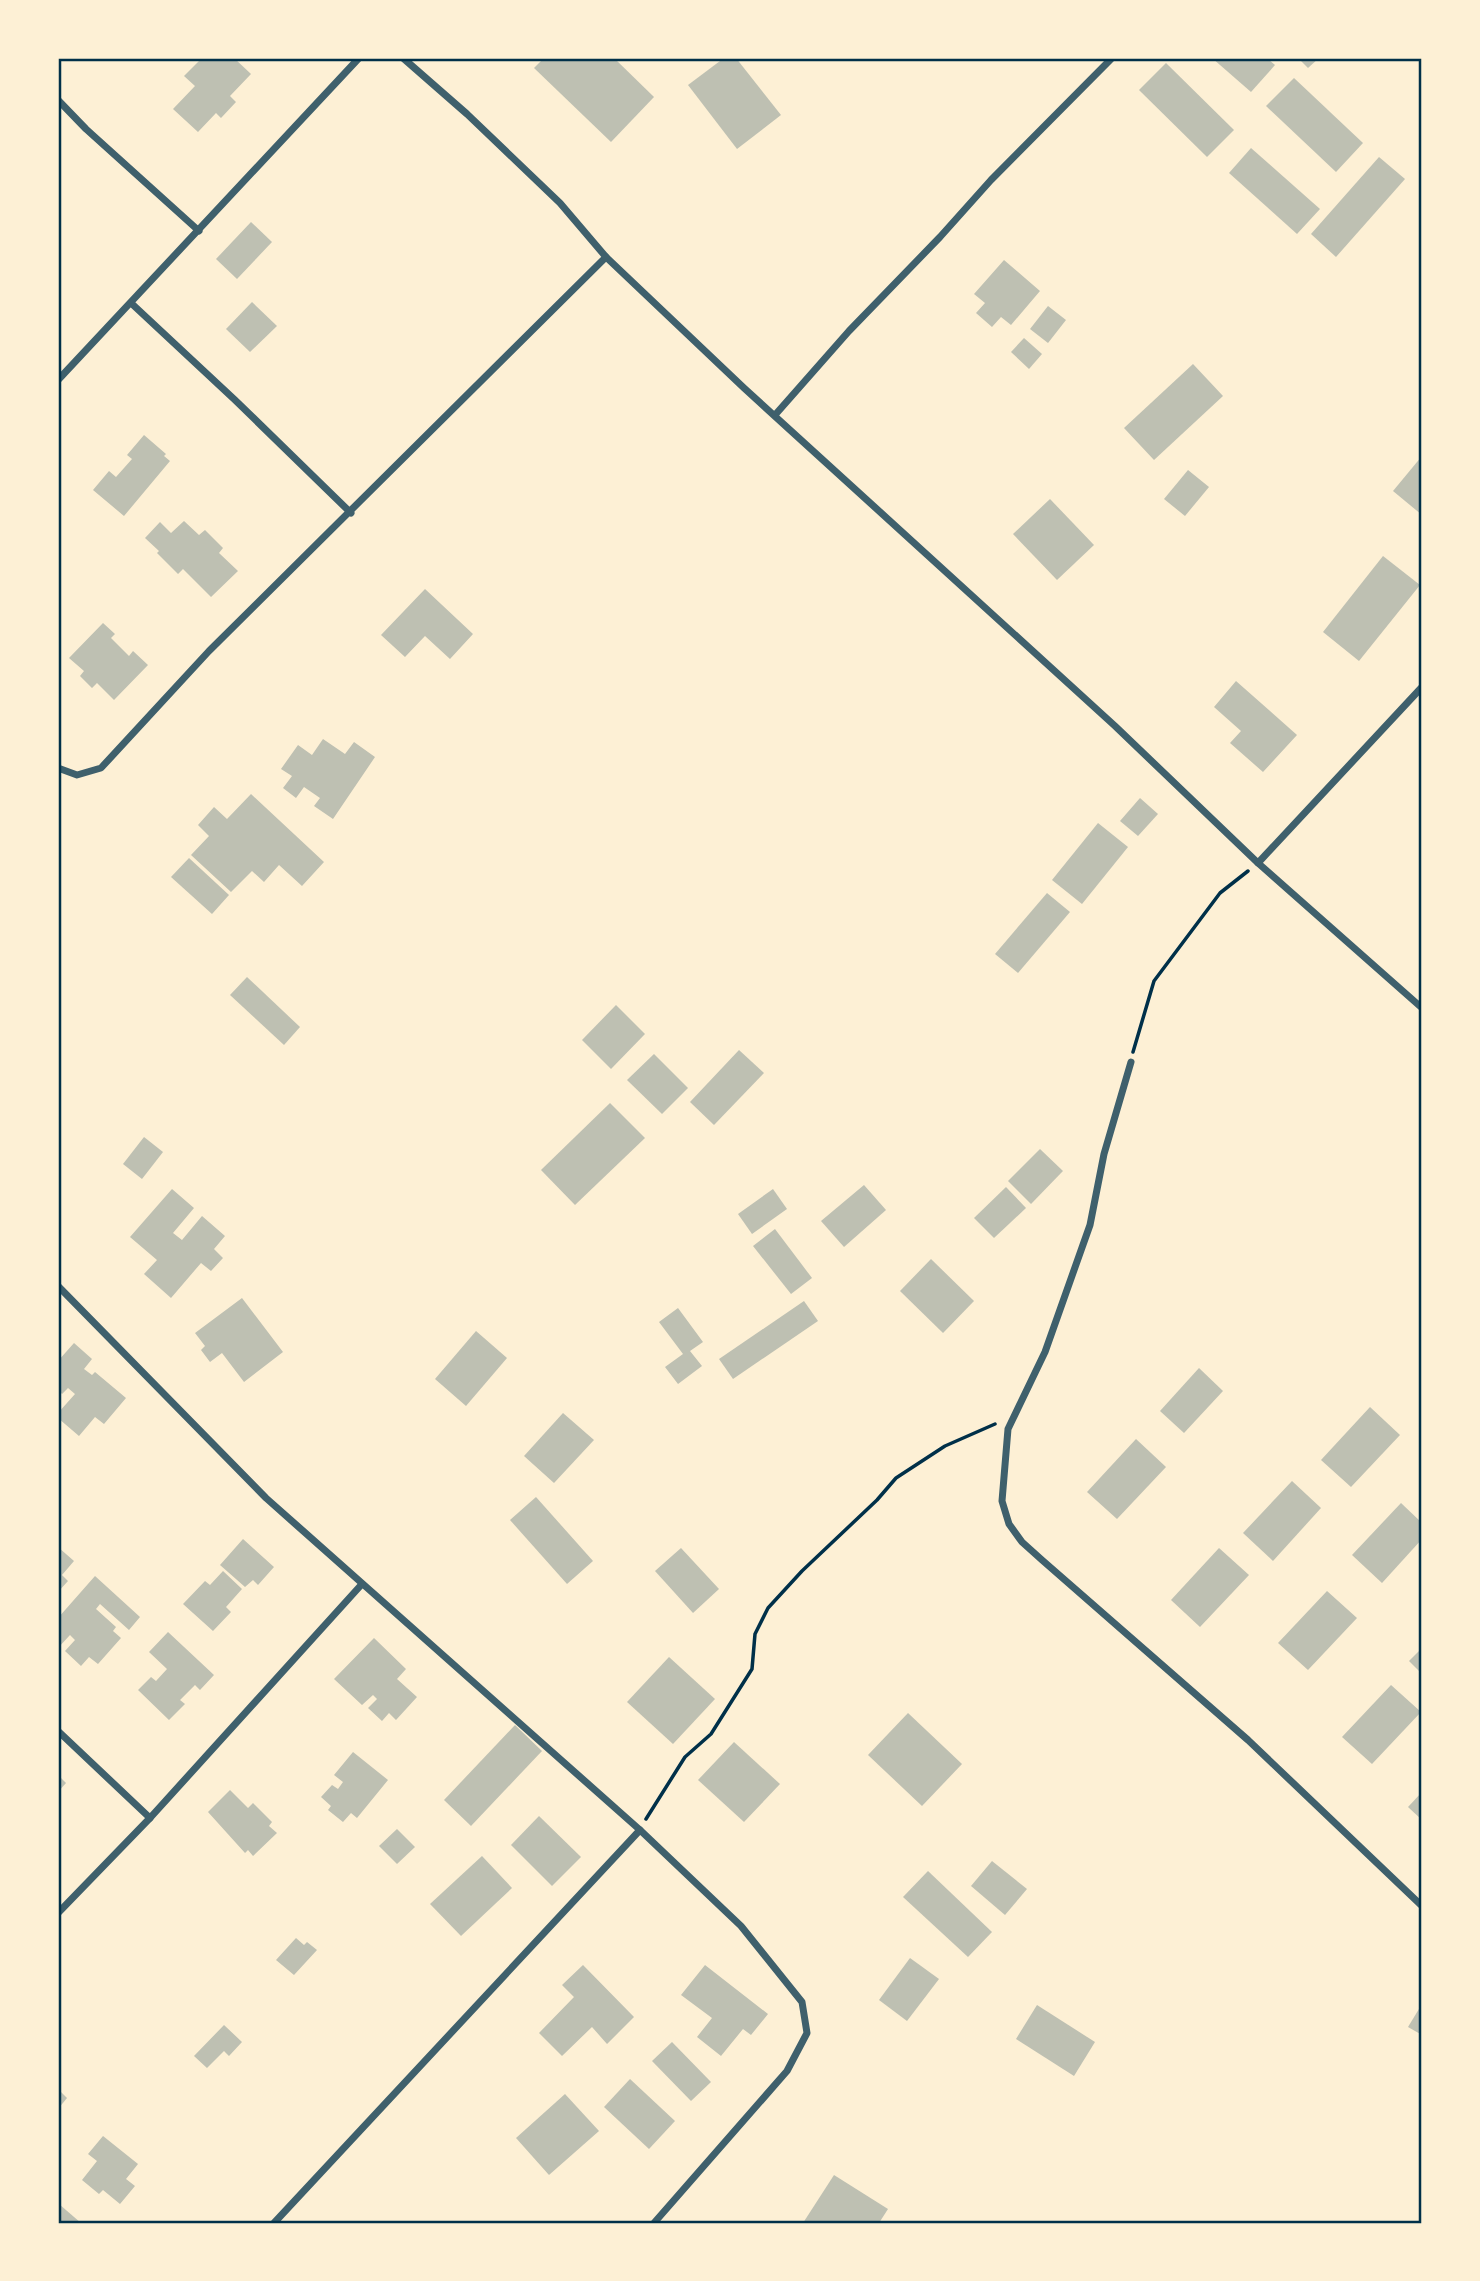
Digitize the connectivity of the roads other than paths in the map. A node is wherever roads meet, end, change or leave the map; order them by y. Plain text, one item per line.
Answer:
1 (359, 58) edge
2 (403, 58) edge
3 (1112, 58) edge
4 (58, 100) edge
5 (199, 231) junction
6 (607, 257) junction
7 (131, 303) junction
8 (58, 380) edge
9 (775, 415) junction
10 (351, 513) junction
11 (1422, 687) edge
12 (58, 768) edge
13 (1258, 863) junction
14 (1422, 1008) edge
15 (1131, 1062) road end
16 (58, 1286) edge
17 (362, 1584) junction
18 (58, 1731) edge
19 (149, 1818) junction
20 (640, 1830) junction
21 (1422, 1906) edge
22 (58, 1913) edge
23 (274, 2223) edge
24 (654, 2223) edge

1 - 5 street
2 - 6 street
3 - 9 street
4 - 5 street
5 - 7 street
6 - 9 street
6 - 10 street
7 - 8 street
7 - 10 street
9 - 13 street
10 - 12 street
11 - 13 street
13 - 14 street
15 - 21 street
16 - 17 street
17 - 19 street
17 - 20 street
18 - 19 street
19 - 22 street
20 - 23 street
20 - 24 street

